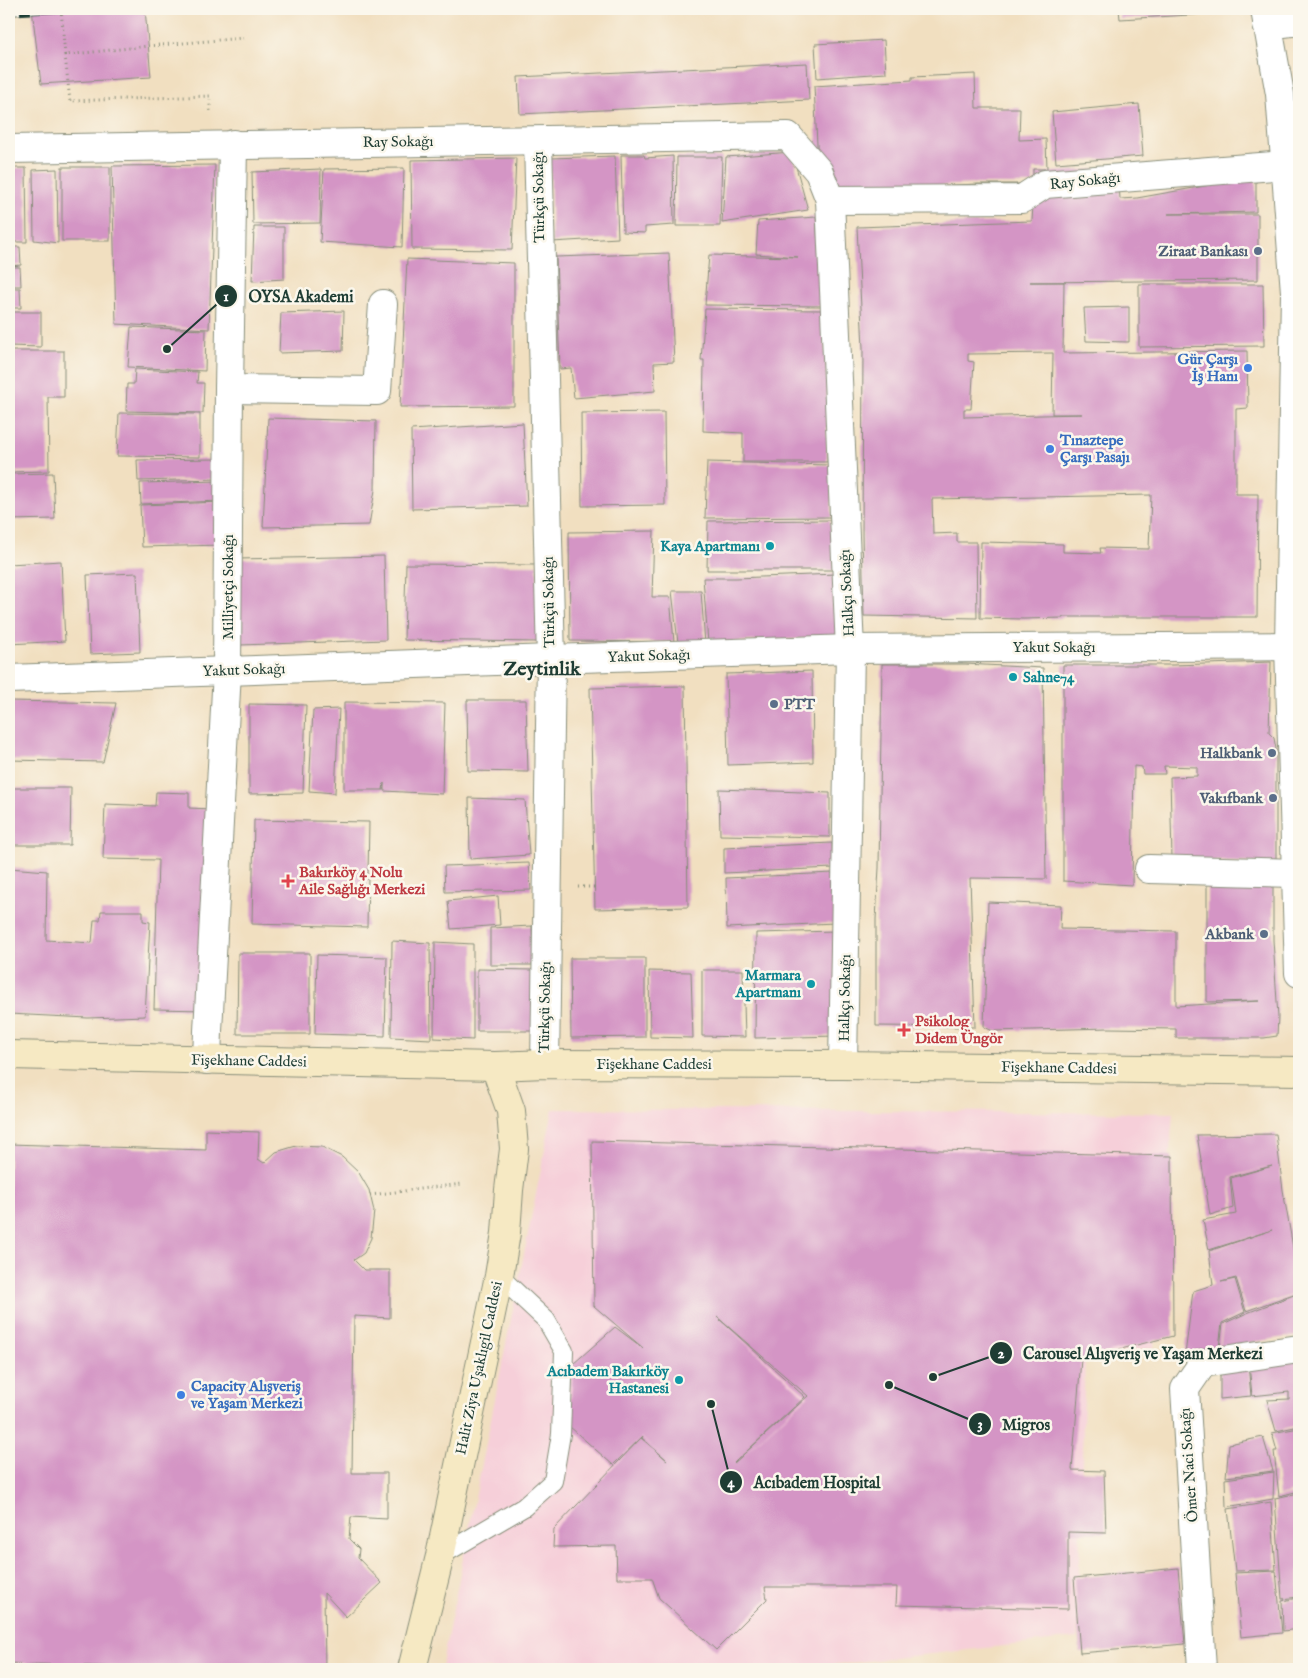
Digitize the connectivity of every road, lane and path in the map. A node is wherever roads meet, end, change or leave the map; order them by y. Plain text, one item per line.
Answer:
1 (61, 9) edge
2 (1266, 17) edge
3 (1299, 21) edge
4 (243, 38) dead end
5 (65, 55) junction
6 (788, 136) joint
7 (538, 141) junction
8 (222, 144) junction
9 (9, 150) edge
10 (1292, 164) edge
11 (830, 200) junction
12 (383, 304) dead end
13 (229, 389) junction
14 (1294, 646) edge
15 (850, 649) junction
16 (551, 659) junction
17 (228, 671) junction
18 (9, 679) edge
19 (1150, 869) dead end
20 (1296, 873) junction
21 (1299, 973) edge
22 (9, 1055) edge
23 (207, 1060) junction
24 (545, 1064) junction
25 (843, 1065) junction
26 (495, 1066) junction
27 (1299, 1071) edge
28 (462, 1184) dead end
29 (370, 1195) dead end
30 (499, 1276) junction
31 (1299, 1349) edge
32 (440, 1556) junction
33 (412, 1669) edge
34 (1202, 1669) edge

1 - 5 path, bridge
2 - 3 street
2 - 10 street
4 - 5 path, bridge
5 - 8 path
6 - 7 street, Ray Sokağı
6 - 11 street, Halkçı Sokağı
7 - 8 street, Ray Sokağı
7 - 16 street, Türkçü Sokağı
8 - 9 street, Ray Sokağı
8 - 13 street, Milliyetçi Sokağı
10 - 11 street, Ray Sokağı
10 - 14 street
11 - 15 street, Halkçı Sokağı
12 - 13 street
13 - 17 street, Milliyetçi Sokağı
14 - 15 street, Yakut Sokağı
14 - 20 street
15 - 16 street, Yakut Sokağı
15 - 25 street, Halkçı Sokağı
16 - 17 street, Yakut Sokağı
16 - 24 street, Türkçü Sokağı
17 - 18 street, Yakut Sokağı
17 - 23 street, Milliyetçi Sokağı
19 - 20 street
20 - 21 street
22 - 23 main road, Fişekhane Caddesi
23 - 26 main road, Fişekhane Caddesi
24 - 25 main road, Fişekhane Caddesi
24 - 26 main road, Fişekhane Caddesi
25 - 27 main road, Fişekhane Caddesi
26 - 30 main road, Halit Ziya Uşaklıgil Caddesi
28 - 29 path
30 - 32 main road, Halit Ziya Uşaklıgil Caddesi
30 - 32 lane
31 - 34 street, Ömer Naci Sokağı
32 - 33 main road, Halit Ziya Uşaklıgil Caddesi

